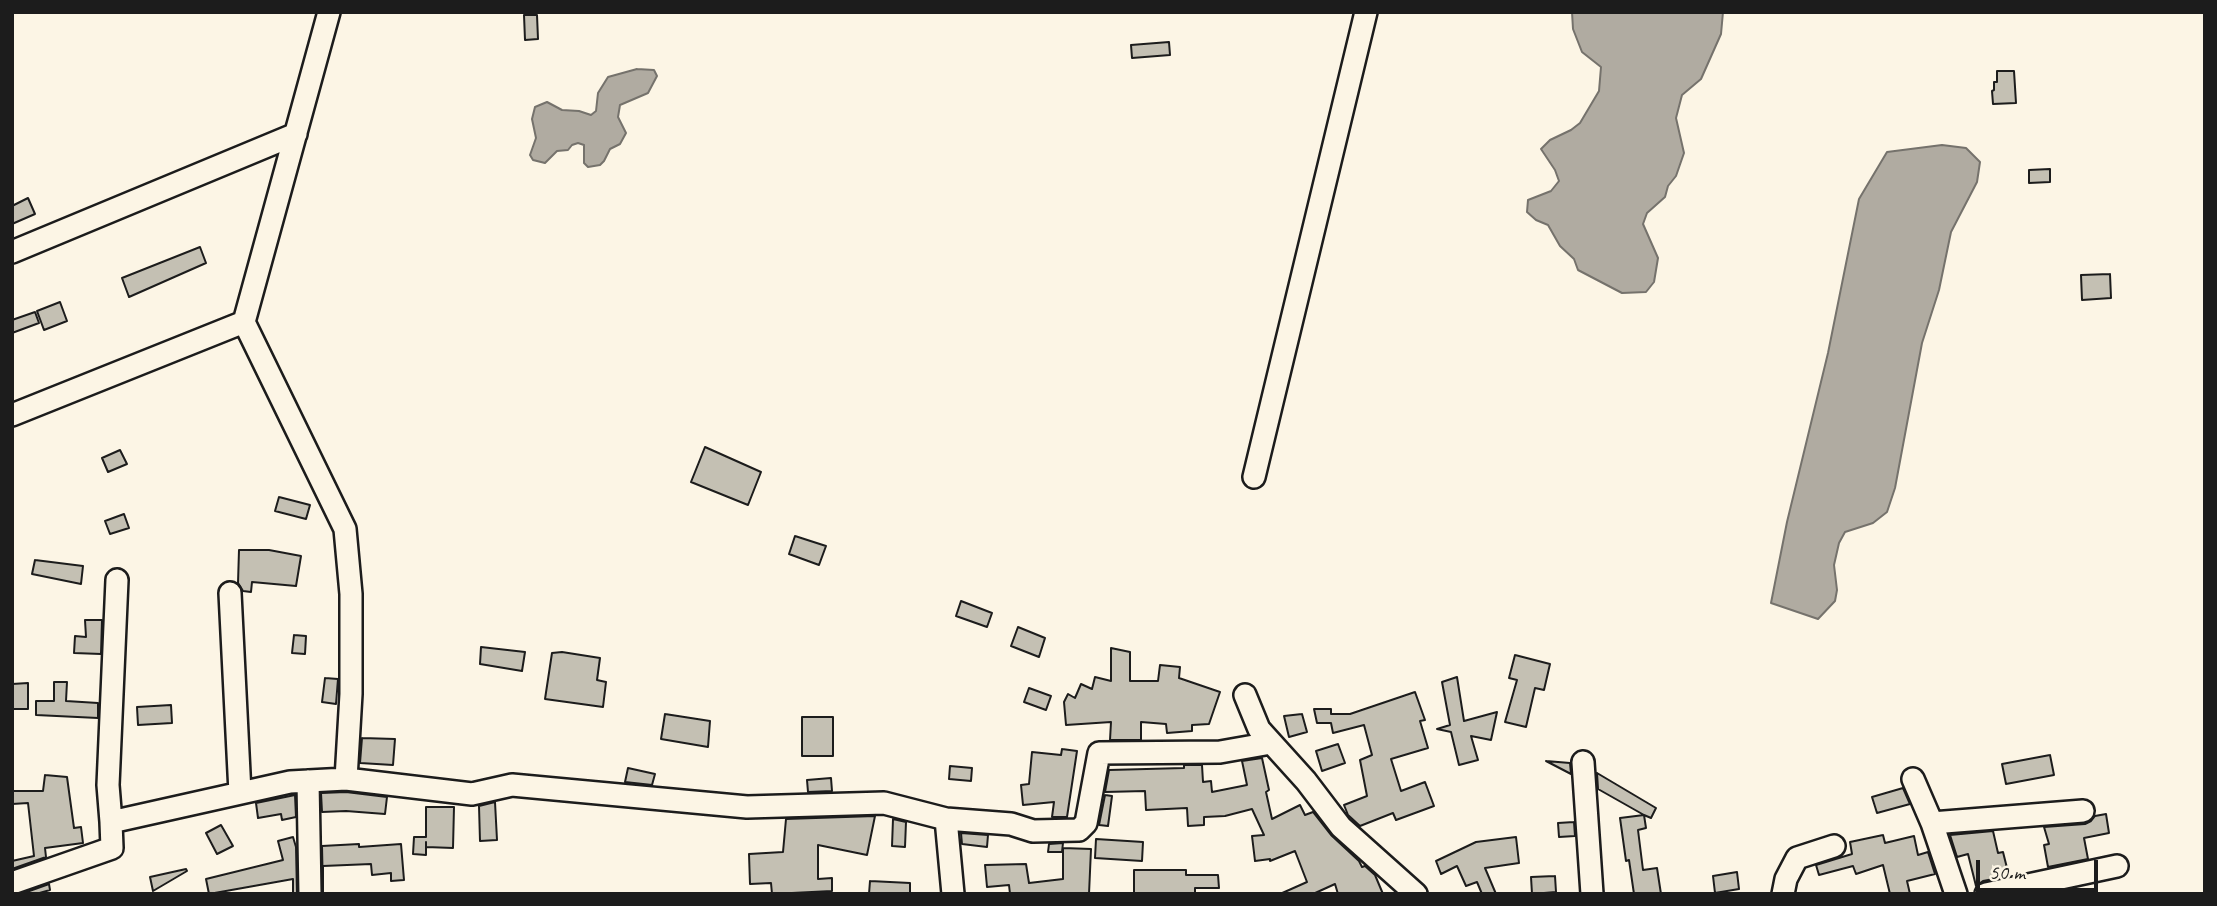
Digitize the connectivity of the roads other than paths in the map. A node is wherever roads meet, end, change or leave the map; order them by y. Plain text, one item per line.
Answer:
1 (329, 12) edge
2 (1366, 12) edge
3 (296, 134) junction
4 (12, 252) edge
5 (244, 322) junction
6 (12, 415) edge
7 (1254, 477) dead end
8 (117, 580) dead end
9 (230, 593) dead end
10 (1245, 695) dead end
11 (1271, 743) junction
12 (1583, 762) dead end
13 (346, 779) junction
14 (1913, 779) dead end
15 (308, 781) junction
16 (240, 793) junction
17 (2083, 811) dead end
18 (946, 819) junction
19 (111, 821) junction
20 (1932, 823) junction
21 (1834, 846) dead end
22 (2117, 866) dead end
23 (12, 883) edge
24 (1993, 893) edge
25 (310, 894) edge
26 (953, 894) edge
27 (1416, 894) edge
28 (1592, 894) edge
29 (1783, 894) edge
30 (1956, 894) edge

1 - 3 street
2 - 7 street
3 - 4 street
3 - 5 street
5 - 6 street
5 - 13 street
8 - 19 street
9 - 16 street
10 - 11 street
11 - 18 street
11 - 27 street
12 - 28 street
13 - 15 street
13 - 18 street
14 - 20 street
15 - 16 street
15 - 25 street
16 - 19 street
17 - 20 street
18 - 26 street
19 - 23 street
20 - 30 street
21 - 29 street
22 - 24 street

